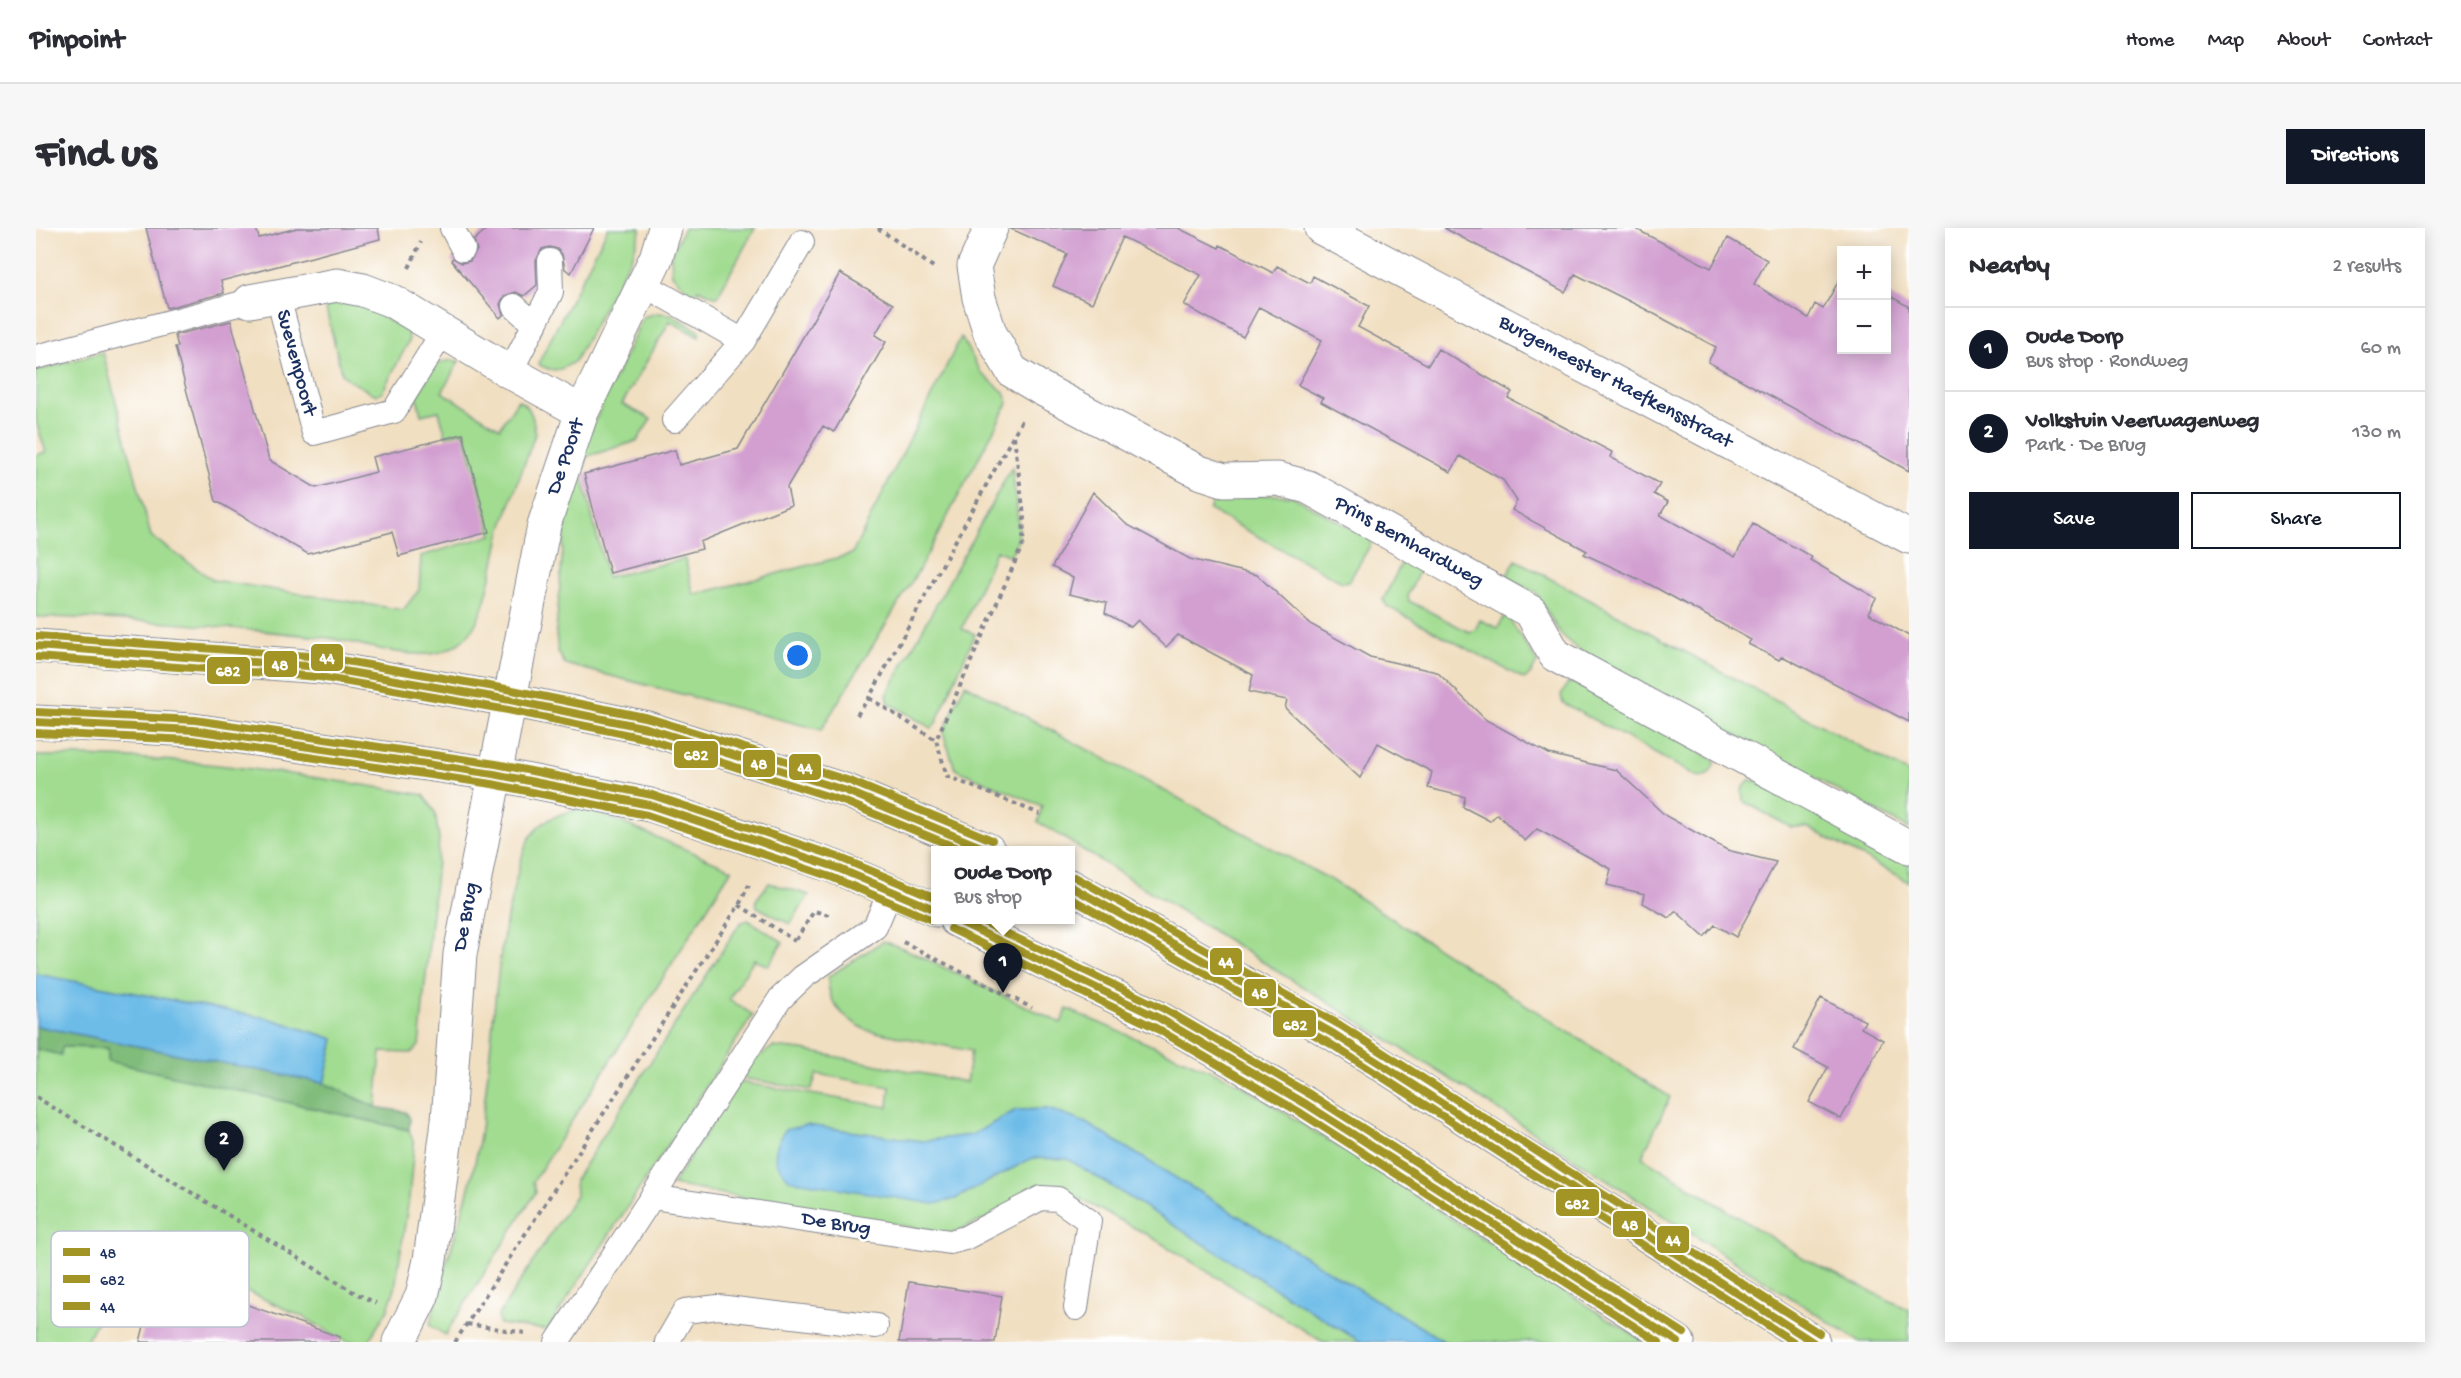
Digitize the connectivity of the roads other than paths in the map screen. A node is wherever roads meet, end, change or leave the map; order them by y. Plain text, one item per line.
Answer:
1 (452, 228) edge
2 (665, 228) edge
3 (991, 228) edge
4 (1320, 228) edge
5 (802, 242) dead end
6 (464, 249) dead end
7 (550, 261) dead end
8 (644, 284) junction
9 (264, 299) junction
10 (514, 306) dead end
11 (535, 325) junction
12 (443, 333) junction
13 (743, 341) junction
14 (36, 357) edge
15 (510, 372) junction
16 (582, 412) junction
17 (674, 420) dead end
18 (1909, 537) edge
19 (36, 646) edge
20 (510, 700) junction
21 (36, 722) edge
22 (494, 774) junction
23 (978, 846) edge
24 (1909, 847) edge
25 (1075, 888) edge
26 (891, 890) junction
27 (931, 908) edge
28 (964, 924) edge
29 (652, 1197) junction
30 (1076, 1308) dead end
31 (876, 1326) dead end
32 (406, 1330) edge
33 (557, 1342) edge
34 (667, 1342) edge
35 (1677, 1342) edge
36 (1813, 1342) edge

1 - 6 lane
2 - 8 main road, De Poort
3 - 24 main road, Prins Bernhardweg
4 - 18 main road, Burgemeester Haefkensstraat
5 - 13 lane
7 - 11 lane
8 - 13 lane
8 - 16 main road, De Poort
9 - 12 main road, Suevenpoort
9 - 12 lane, Suevenpoort
9 - 14 lane, Suevenpoort
10 - 11 lane
11 - 15 lane
12 - 15 main road, Suevenpoort
13 - 17 lane
15 - 16 main road, Suevenpoort
16 - 20 main road, De Poort
19 - 20 main road
20 - 22 main road, De Poort
20 - 23 main road
21 - 22 main road
22 - 26 main road
22 - 32 main road, De Brug
25 - 36 main road
26 - 27 main road
26 - 29 lane
28 - 35 main road
29 - 30 lane, De Brug
29 - 33 lane
31 - 34 lane

